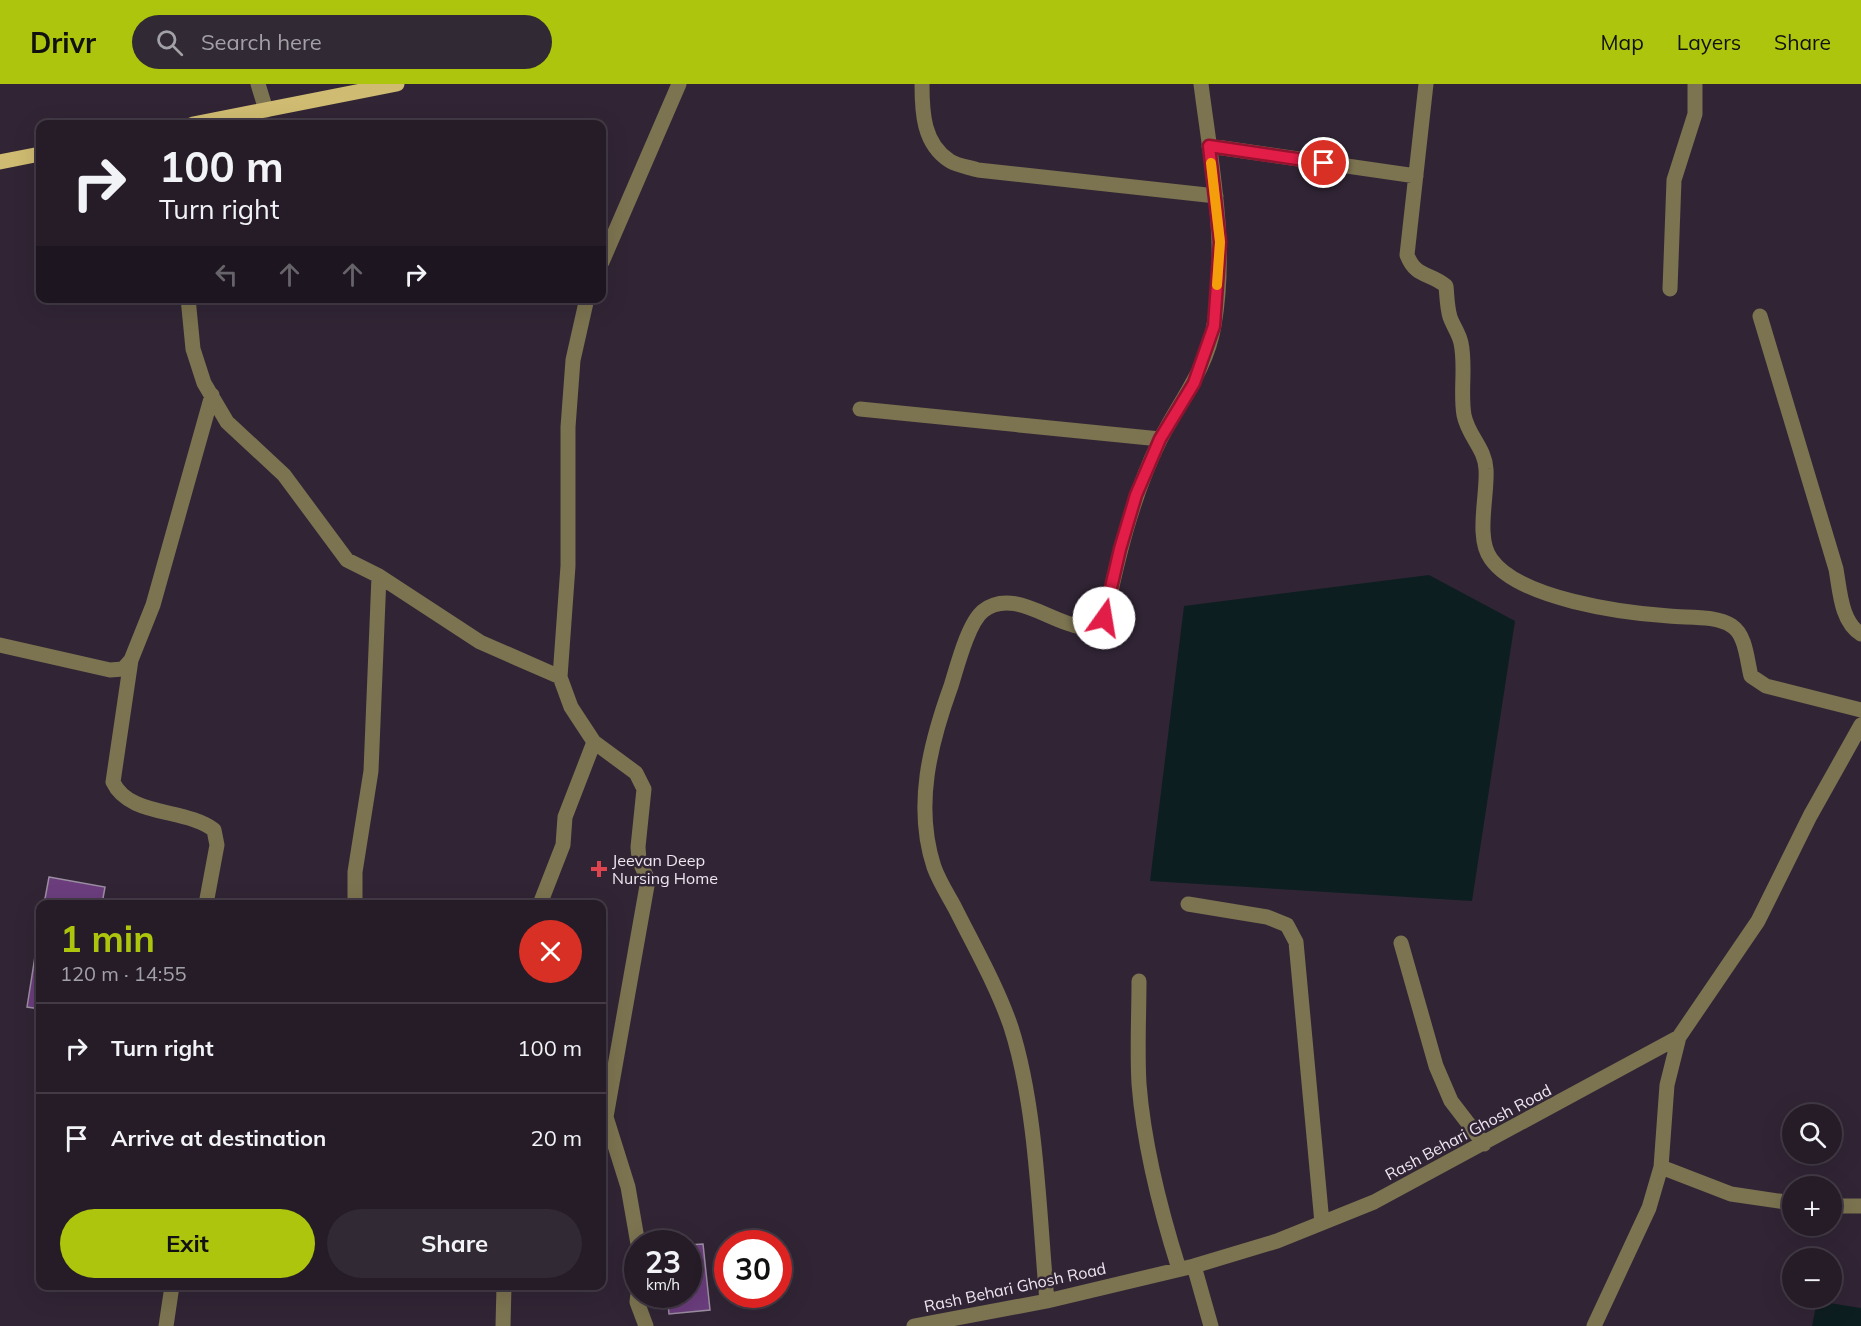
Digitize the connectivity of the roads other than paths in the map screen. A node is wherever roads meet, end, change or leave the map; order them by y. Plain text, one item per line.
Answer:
1 (258, 84) edge
2 (398, 84) edge
3 (679, 84) edge
4 (922, 84) edge
5 (1201, 84) edge
6 (1426, 84) edge
7 (1695, 84) edge
8 (266, 110) junction
9 (214, 120) edge
10 (1209, 146) junction
11 (36, 155) edge
12 (0, 162) edge
13 (1416, 176) junction
14 (1216, 196) junction
15 (606, 253) edge
16 (1670, 289) dead end
17 (188, 303) edge
18 (586, 303) edge
19 (1760, 316) dead end
20 (212, 395) junction
21 (860, 409) dead end
22 (1160, 439) junction
23 (379, 576) junction
24 (1861, 634) edge
25 (0, 645) edge
26 (131, 660) junction
27 (560, 676) junction
28 (1861, 710) edge
29 (1861, 725) edge
30 (594, 742) junction
31 (207, 900) edge
32 (354, 900) edge
33 (542, 900) edge
34 (1188, 904) dead end
35 (1401, 943) dead end
36 (1139, 981) dead end
37 (1679, 1037) junction
38 (606, 1104) edge
39 (606, 1121) edge
40 (1484, 1144) junction
41 (1661, 1167) junction
42 (1782, 1202) edge
43 (1842, 1206) edge
44 (1861, 1206) edge
45 (1322, 1223) junction
46 (636, 1230) edge
47 (1194, 1266) junction
48 (1179, 1269) junction
49 (171, 1290) edge
50 (504, 1290) edge
51 (1047, 1301) junction
52 (640, 1308) edge
53 (166, 1326) edge
54 (503, 1326) edge
55 (646, 1326) edge
56 (914, 1326) edge
57 (1211, 1326) edge
58 (1594, 1326) edge

1 - 8 street
2 - 8 main road
3 - 15 street
4 - 14 street
5 - 10 street
6 - 13 street
7 - 16 street
8 - 9 main road
10 - 13 street
10 - 14 street
11 - 12 main road
13 - 28 street
14 - 22 street
17 - 20 street
18 - 27 street
19 - 24 street
20 - 23 street
20 - 26 street
21 - 22 street
22 - 51 street
23 - 27 street
23 - 32 street
25 - 26 street
26 - 31 street
27 - 30 street
29 - 37 street, Rash Behari Ghosh Road
30 - 33 street
30 - 38 street
34 - 45 street
35 - 40 street
36 - 48 street
37 - 40 street, Rash Behari Ghosh Road
37 - 41 street
39 - 46 street
40 - 45 street, Rash Behari Ghosh Road
41 - 42 street
41 - 58 street
43 - 44 street
45 - 47 street, Rash Behari Ghosh Road
47 - 48 street, Rash Behari Ghosh Road
47 - 57 street
48 - 51 street, Rash Behari Ghosh Road
49 - 53 street
50 - 54 street
51 - 56 street, Rash Behari Ghosh Road
52 - 55 street

